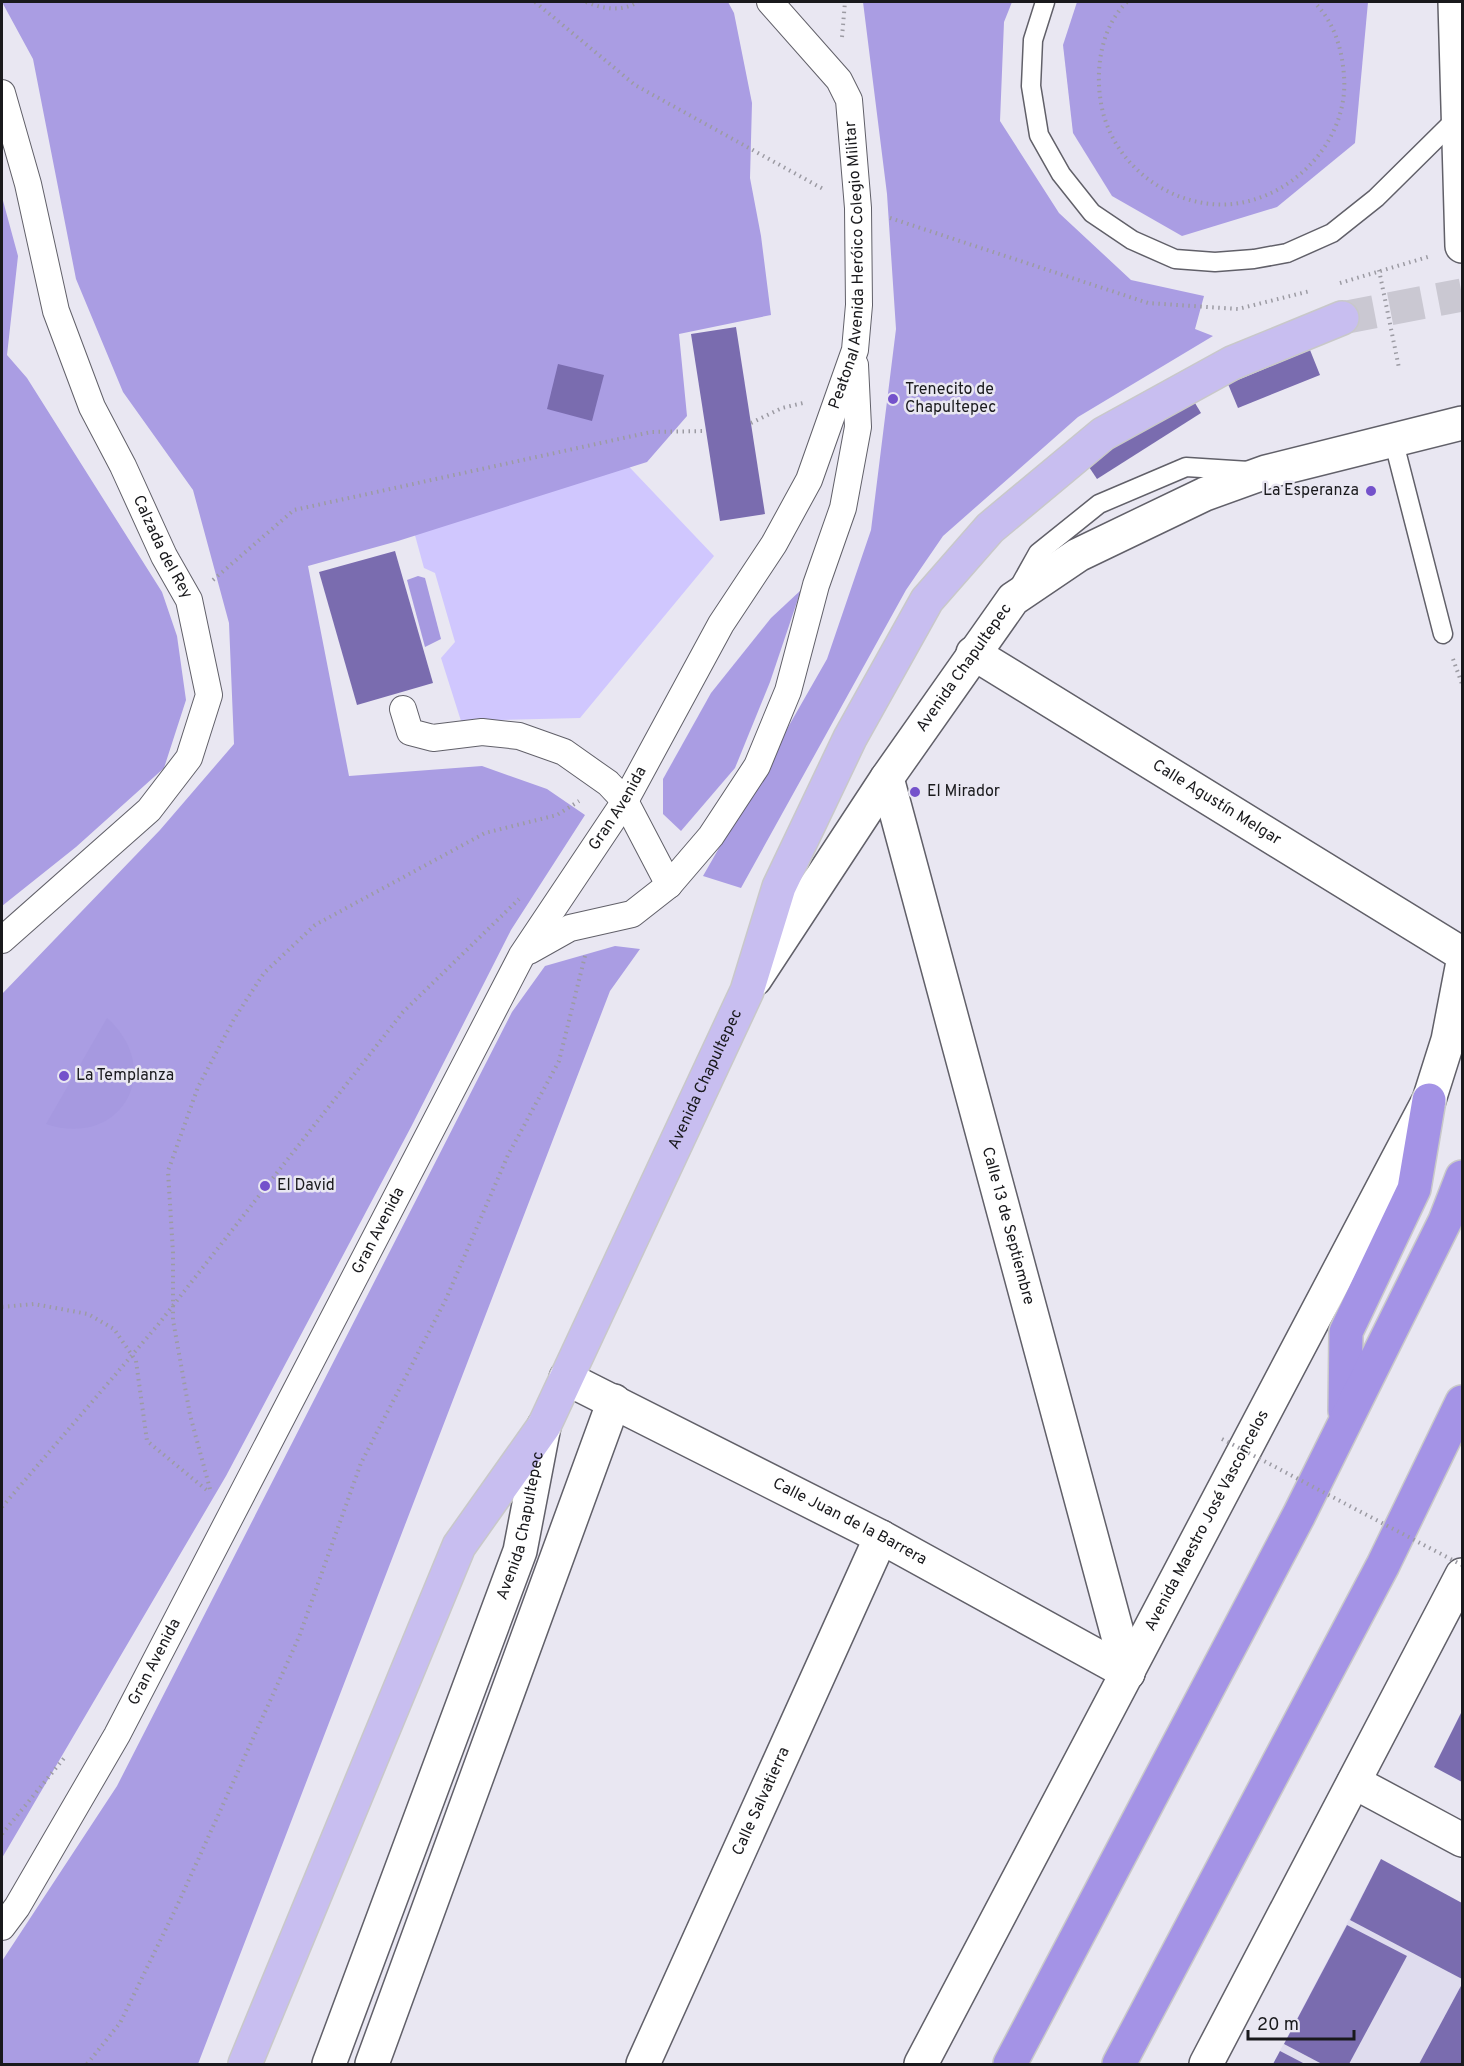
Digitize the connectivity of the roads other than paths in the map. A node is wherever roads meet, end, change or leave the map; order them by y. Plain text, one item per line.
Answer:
1 (771, 2) edge
2 (1045, 2) edge
3 (1455, 2) edge
4 (2, 93) edge
5 (1458, 117) junction
6 (1462, 246) edge
7 (1342, 318) tunnel mouth
8 (855, 350) junction
9 (1462, 423) edge
10 (1393, 439) junction
11 (774, 544) joint
12 (1443, 634) dead end
13 (973, 653) junction
14 (403, 709) dead end
15 (887, 778) junction
16 (625, 801) junction
17 (669, 885) junction
18 (2, 940) edge
19 (1462, 954) edge
20 (522, 955) junction
21 (1462, 967) edge
22 (747, 991) junction
23 (1429, 1100) junction
24 (1462, 1177) edge
25 (566, 1378) junction
26 (614, 1401) junction
27 (1462, 1402) edge
28 (1345, 1421) junction
29 (544, 1426) junction
30 (881, 1538) junction
31 (1462, 1575) edge
32 (1128, 1672) junction
33 (1354, 1782) junction
34 (1462, 1840) edge
35 (2, 1927) edge
36 (1124, 2055) edge
37 (245, 2064) edge
38 (329, 2064) edge
39 (372, 2064) edge
40 (643, 2064) edge
41 (921, 2064) edge
42 (1010, 2064) edge
43 (1206, 2064) edge

1 - 8 street, Peatonal Avenida Heróico Colegio Militar
2 - 5 lane
3 - 5 street
4 - 18 street, Calzada del Rey
5 - 6 street
7 - 22 main road
8 - 11 street, Peatonal Avenida Heróico Colegio Militar
8 - 17 street
9 - 10 street, Avenida Chapultepec
10 - 12 lane
10 - 13 street, Avenida Chapultepec
11 - 16 street, Gran Avenida
13 - 15 street, Avenida Chapultepec
13 - 19 street, Calle Agustín Melgar
14 - 16 street
15 - 22 street, Avenida Chapultepec
15 - 32 street, Calle 13 de Septiembre
16 - 17 street
16 - 20 street, Gran Avenida
17 - 20 street
20 - 35 street, Gran Avenida
21 - 23 street, Avenida Maestro José Vasconcelos
22 - 25 main road, Avenida Chapultepec
23 - 28 highway
23 - 32 street, Avenida Maestro José Vasconcelos
24 - 28 highway
25 - 26 street, Calle Juan de la Barrera
25 - 29 main road, Avenida Chapultepec
26 - 30 street, Calle Juan de la Barrera
26 - 39 street
27 - 36 highway
28 - 42 highway
29 - 37 main road
29 - 38 street, Avenida Chapultepec
30 - 32 street, Calle Juan de la Barrera
30 - 40 street, Calle Salvatierra
31 - 33 street
32 - 41 street, Avenida Maestro José Vasconcelos
33 - 34 street
33 - 43 street

